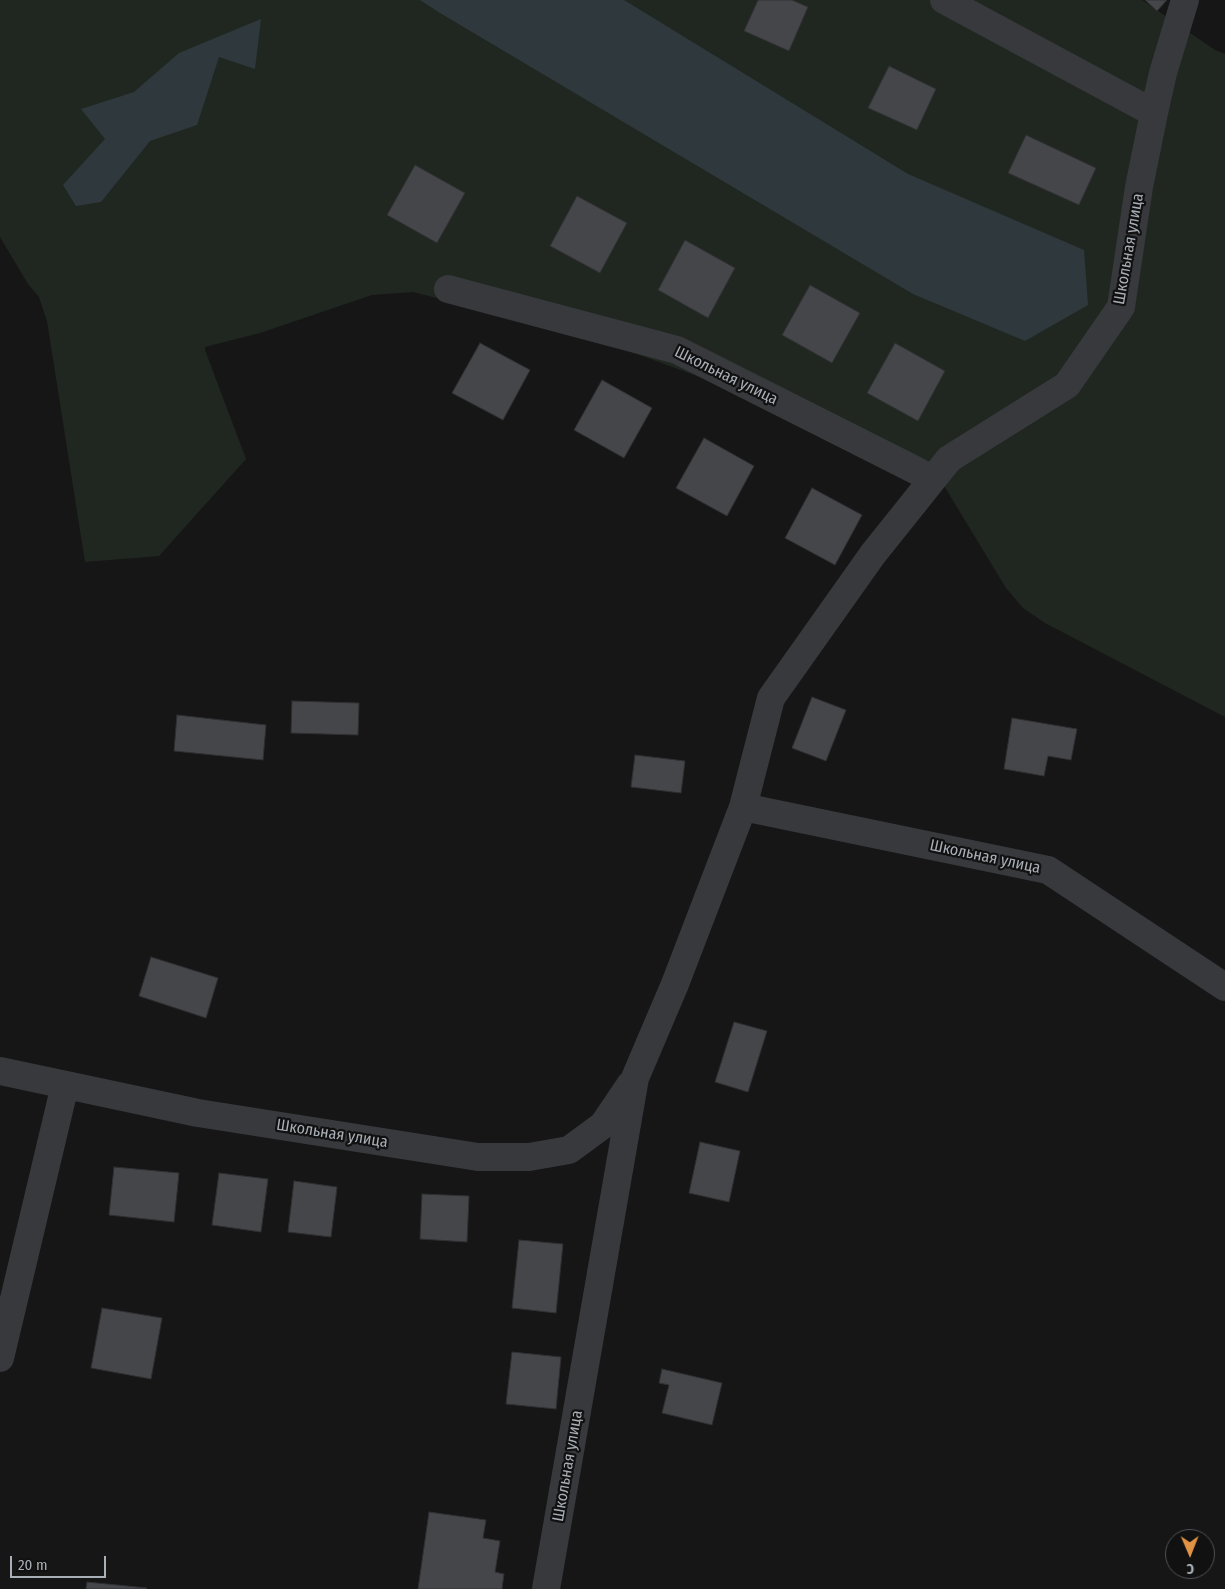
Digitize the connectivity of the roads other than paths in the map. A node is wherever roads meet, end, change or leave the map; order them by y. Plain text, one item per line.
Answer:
1 (944, 0) edge
2 (1185, 0) edge
3 (1154, 113) junction
4 (448, 289) dead end
5 (933, 480) junction
6 (743, 807) junction
7 (1225, 987) edge
8 (0, 1071) edge
9 (635, 1078) junction
10 (65, 1085) junction
11 (0, 1358) edge
12 (546, 1589) edge

1 - 3 street
2 - 3 street, Школьная улица
3 - 5 street, Школьная улица
4 - 5 street, Школьная улица
5 - 6 street, Школьная улица
6 - 7 street, Школьная улица
6 - 9 street, Школьная улица
8 - 10 street, Школьная улица
9 - 10 street, Школьная улица
9 - 12 street, Школьная улица
10 - 11 street

